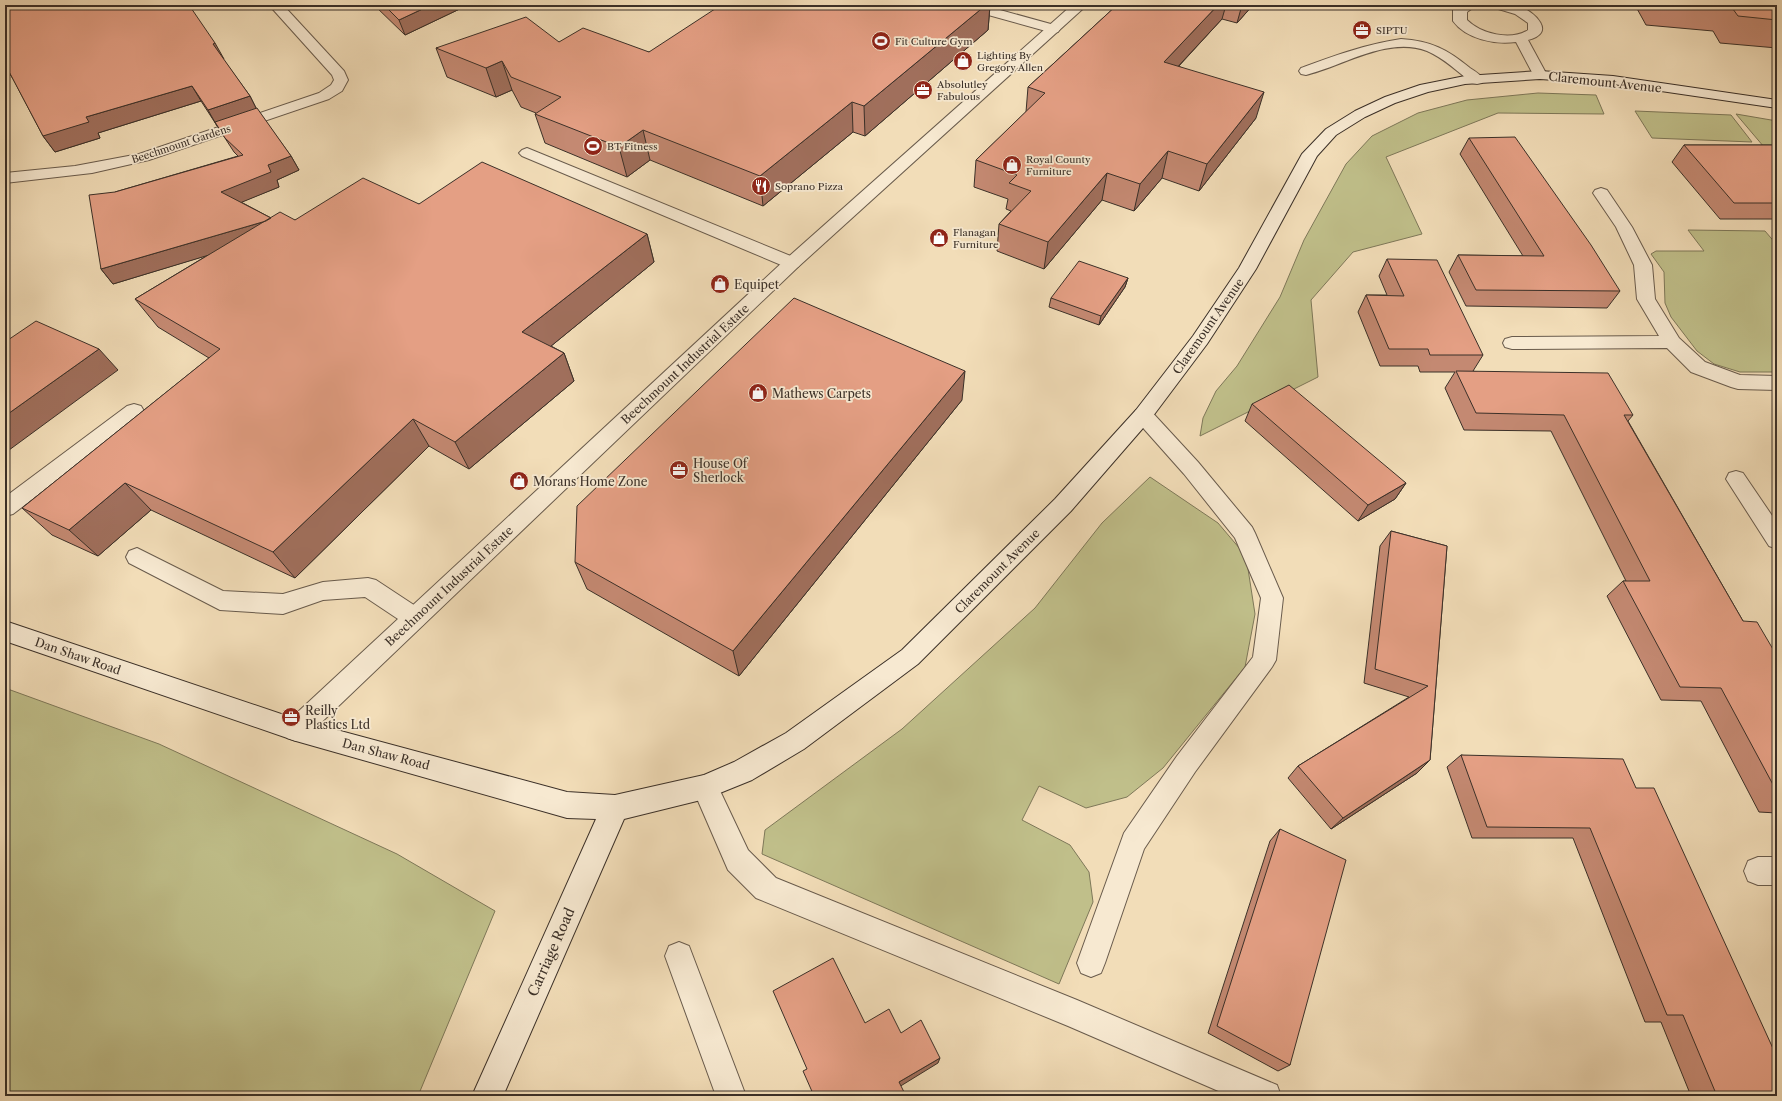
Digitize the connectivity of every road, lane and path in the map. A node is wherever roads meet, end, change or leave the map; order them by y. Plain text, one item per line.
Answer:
1 (276, 5) edge
2 (968, 5) edge
3 (1080, 5) edge
4 (1470, 5) edge
5 (1500, 5) edge
6 (1054, 29) junction
7 (1521, 39) junction
8 (1306, 71) dead end
9 (1540, 75) junction
10 (1477, 80) junction
11 (1777, 104) edge
12 (527, 153) dead end
13 (5, 178) edge
14 (1602, 193) dead end
15 (792, 263) junction
16 (1672, 342) junction
17 (1512, 343) dead end
18 (1777, 383) edge
19 (134, 411) dead end
20 (1143, 415) junction
21 (1736, 479) dead end
22 (5, 508) edge
23 (1777, 540) edge
24 (137, 557) dead end
25 (415, 618) junction
26 (5, 631) edge
27 (296, 730) junction
28 (706, 787) junction
29 (615, 808) junction
30 (679, 956) dead end
31 (1091, 963) dead end
32 (487, 1096) edge
33 (731, 1096) edge
34 (1266, 1096) edge

1 - 13 street, Beechmount Gardens
2 - 6 street
3 - 6 street, Beechmount Industrial Estate
4 - 7 street
5 - 7 street
6 - 15 street, Beechmount Industrial Estate
7 - 9 street
8 - 10 street
9 - 10 street, Claremount Avenue
9 - 11 street, Claremount Avenue
10 - 20 street, Claremount Avenue
12 - 15 street
14 - 16 street
15 - 25 street, Beechmount Industrial Estate
16 - 17 street
16 - 18 street
19 - 22 street
20 - 28 street, Claremount Avenue
20 - 31 street
21 - 23 street
24 - 25 street
25 - 27 street, Beechmount Industrial Estate
26 - 27 street, Dan Shaw Road
27 - 29 street, Dan Shaw Road
28 - 29 street, Dan Shaw Road
28 - 34 street
29 - 32 street, Carriage Road
30 - 33 street

